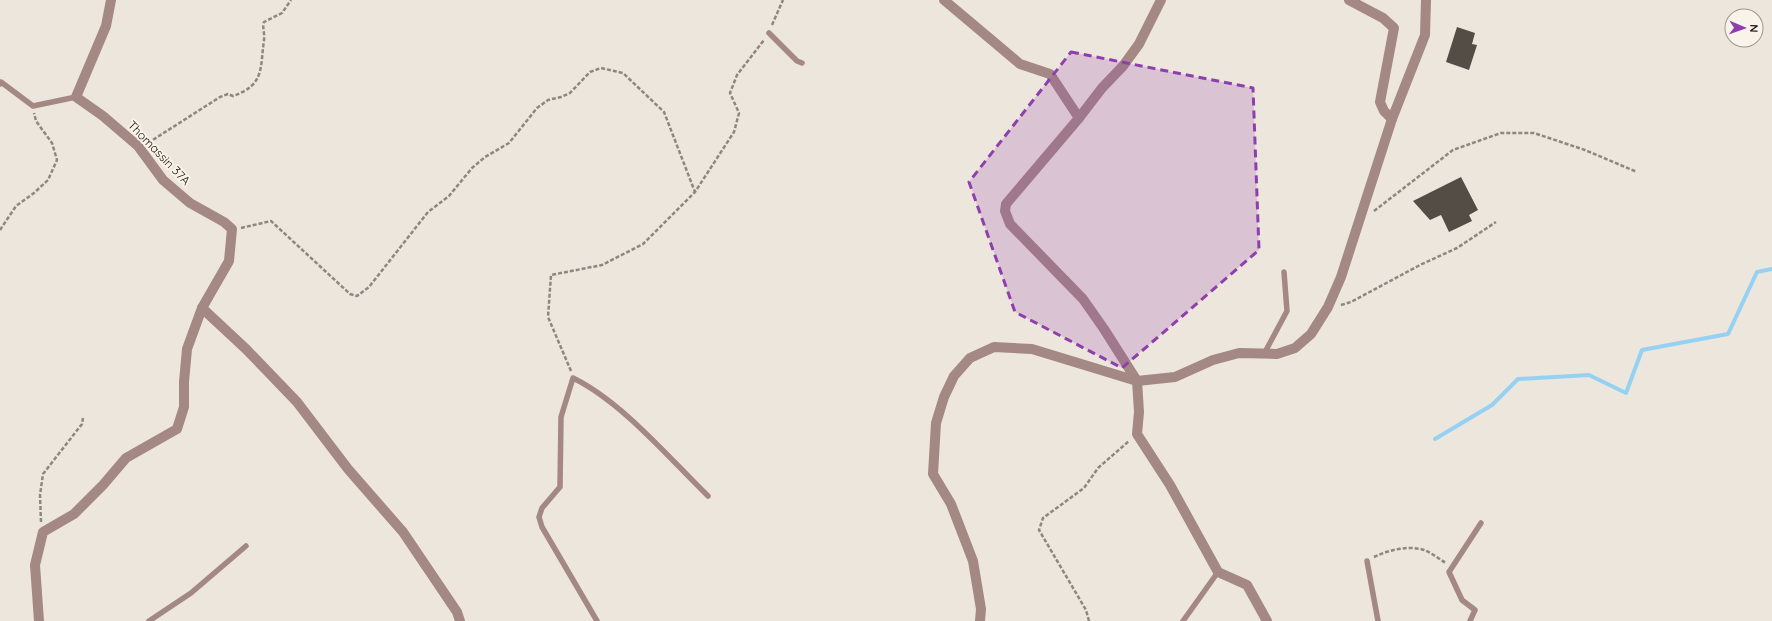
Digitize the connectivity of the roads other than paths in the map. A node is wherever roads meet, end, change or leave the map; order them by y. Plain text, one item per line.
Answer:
1 (111, 0) edge
2 (944, 0) edge
3 (1161, 0) edge
4 (1349, 0) edge
5 (1426, 0) edge
6 (769, 33) road end
7 (802, 64) dead end
8 (0, 84) edge
9 (76, 97) junction
10 (1079, 118) junction
11 (1392, 120) junction
12 (1284, 272) dead end
13 (202, 308) junction
14 (1264, 354) junction
15 (1137, 381) junction
16 (708, 496) dead end
17 (1481, 522) dead end
18 (246, 546) dead end
19 (1367, 561) road end
20 (1218, 572) junction
21 (39, 621) edge
22 (148, 621) edge
23 (460, 621) edge
24 (597, 621) edge
25 (980, 621) edge
26 (1184, 621) edge
27 (1268, 621) edge
28 (1378, 621) edge
29 (1470, 621) edge

1 - 9 street
2 - 10 street
3 - 10 street
4 - 11 street
5 - 11 street
6 - 7 lane
8 - 9 lane
9 - 13 street, Thomassin 37A
10 - 15 street
11 - 14 street
12 - 14 lane
13 - 21 street
13 - 23 street
14 - 15 street
15 - 20 street
15 - 25 street
16 - 24 lane
17 - 29 lane
18 - 22 lane
19 - 28 lane
20 - 26 lane
20 - 27 street

